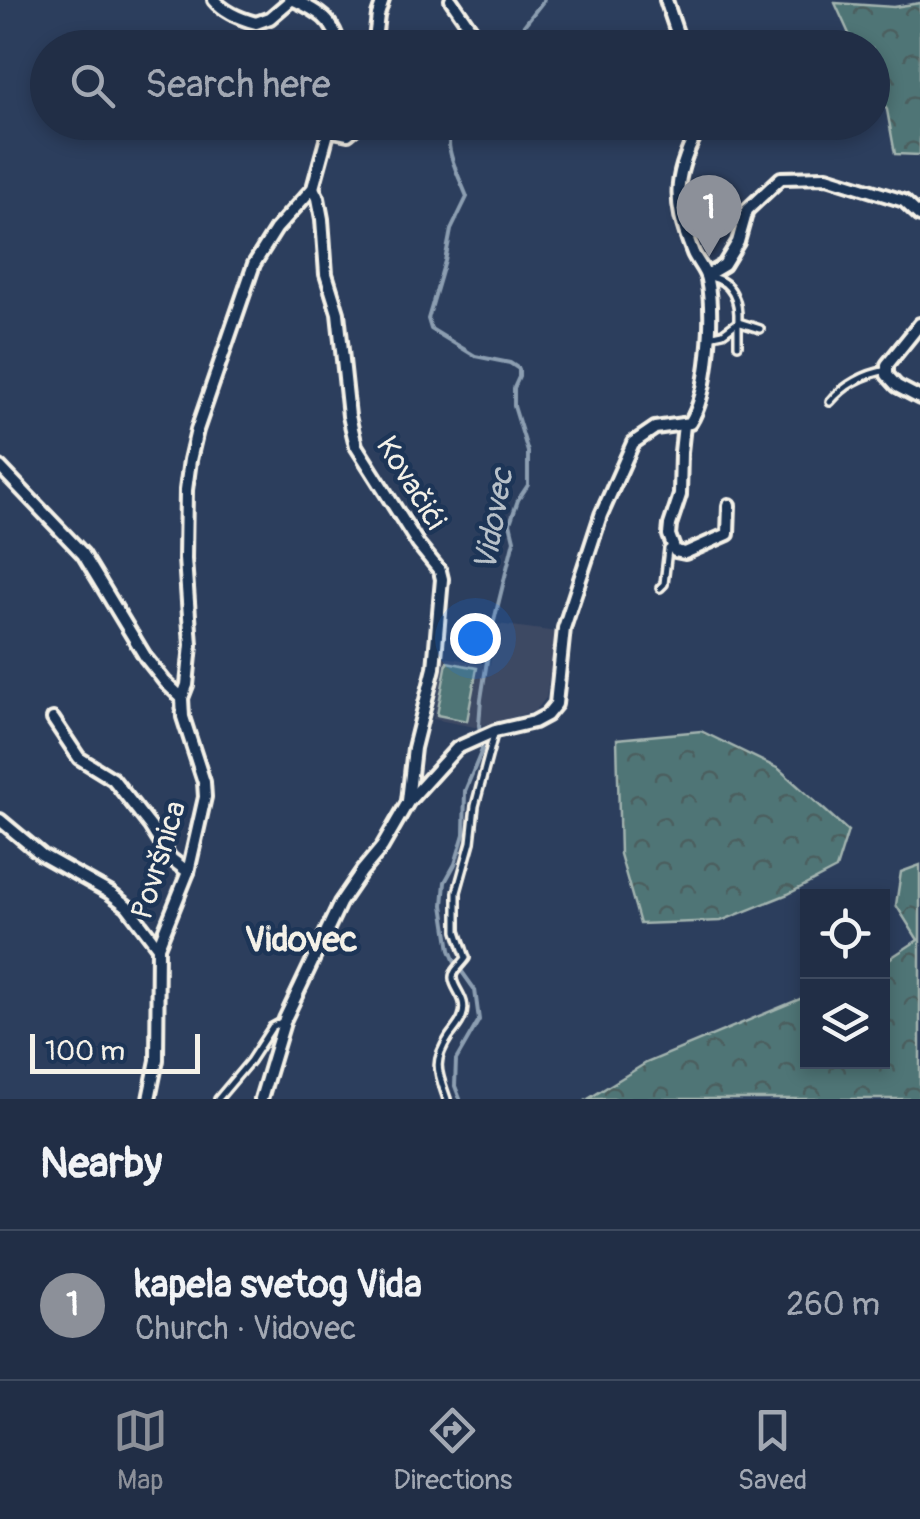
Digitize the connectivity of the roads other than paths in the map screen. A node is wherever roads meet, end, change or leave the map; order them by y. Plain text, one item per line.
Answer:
1 (214, 0) edge
2 (292, 0) edge
3 (383, 0) edge
4 (451, 0) edge
5 (666, 0) edge
6 (335, 30) edge
7 (377, 30) edge
8 (472, 30) edge
9 (676, 30) edge
10 (326, 140) edge
11 (694, 140) edge
12 (313, 188) junction
13 (920, 216) edge
14 (707, 276) junction
15 (738, 322) junction
16 (920, 324) edge
17 (760, 329) dead end
18 (709, 336) junction
19 (738, 345) dead end
20 (887, 370) junction
21 (920, 398) edge
22 (830, 402) dead end
23 (684, 425) junction
24 (0, 467) edge
25 (729, 506) dead end
26 (672, 546) junction
27 (660, 588) dead end
28 (182, 698) junction
29 (54, 719) dead end
30 (485, 735) junction
31 (408, 802) junction
32 (0, 820) edge
33 (188, 872) junction
34 (158, 947) junction
35 (286, 1019) junction
36 (149, 1099) edge
37 (218, 1099) edge
38 (261, 1099) edge
39 (447, 1099) edge

1 - 2 street
2 - 6 street
3 - 7 street
4 - 8 street
5 - 9 street
10 - 12 street
11 - 14 street
12 - 28 street
12 - 31 street, Kovačići
13 - 14 street
14 - 15 lane
14 - 18 street
15 - 17 lane
15 - 18 lane
15 - 19 lane
16 - 20 street
18 - 23 street
20 - 21 street
20 - 22 lane
23 - 26 street
23 - 30 street
24 - 28 street
25 - 26 street
26 - 27 lane
28 - 33 street, Površnica
29 - 33 street
30 - 31 street
30 - 39 lane
31 - 35 street
32 - 34 street
33 - 34 street, Površnica
34 - 36 street, Površnica
35 - 37 lane
35 - 38 street

